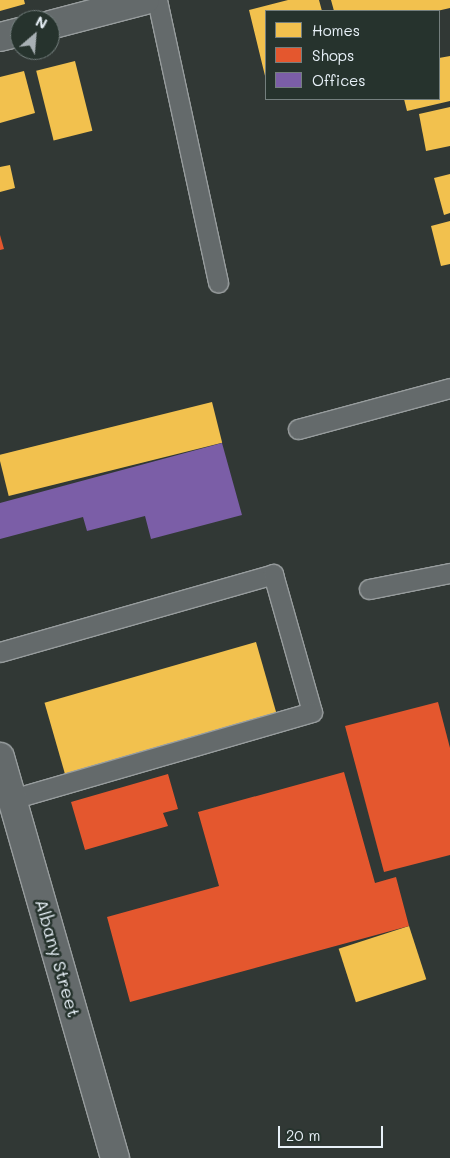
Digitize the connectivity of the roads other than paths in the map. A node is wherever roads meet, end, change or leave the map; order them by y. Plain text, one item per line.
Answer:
1 (145, 0) edge
2 (157, 0) edge
3 (60, 22) edge
4 (218, 283) dead end
5 (450, 388) edge
6 (298, 429) dead end
7 (450, 573) edge
8 (369, 589) dead end
9 (0, 652) edge
10 (0, 757) edge
11 (12, 799) junction
12 (115, 1158) edge

1 - 3 street
2 - 4 lane
5 - 6 lane
7 - 8 lane
9 - 11 lane
10 - 11 street, Albany Street
11 - 12 street, Albany Street

